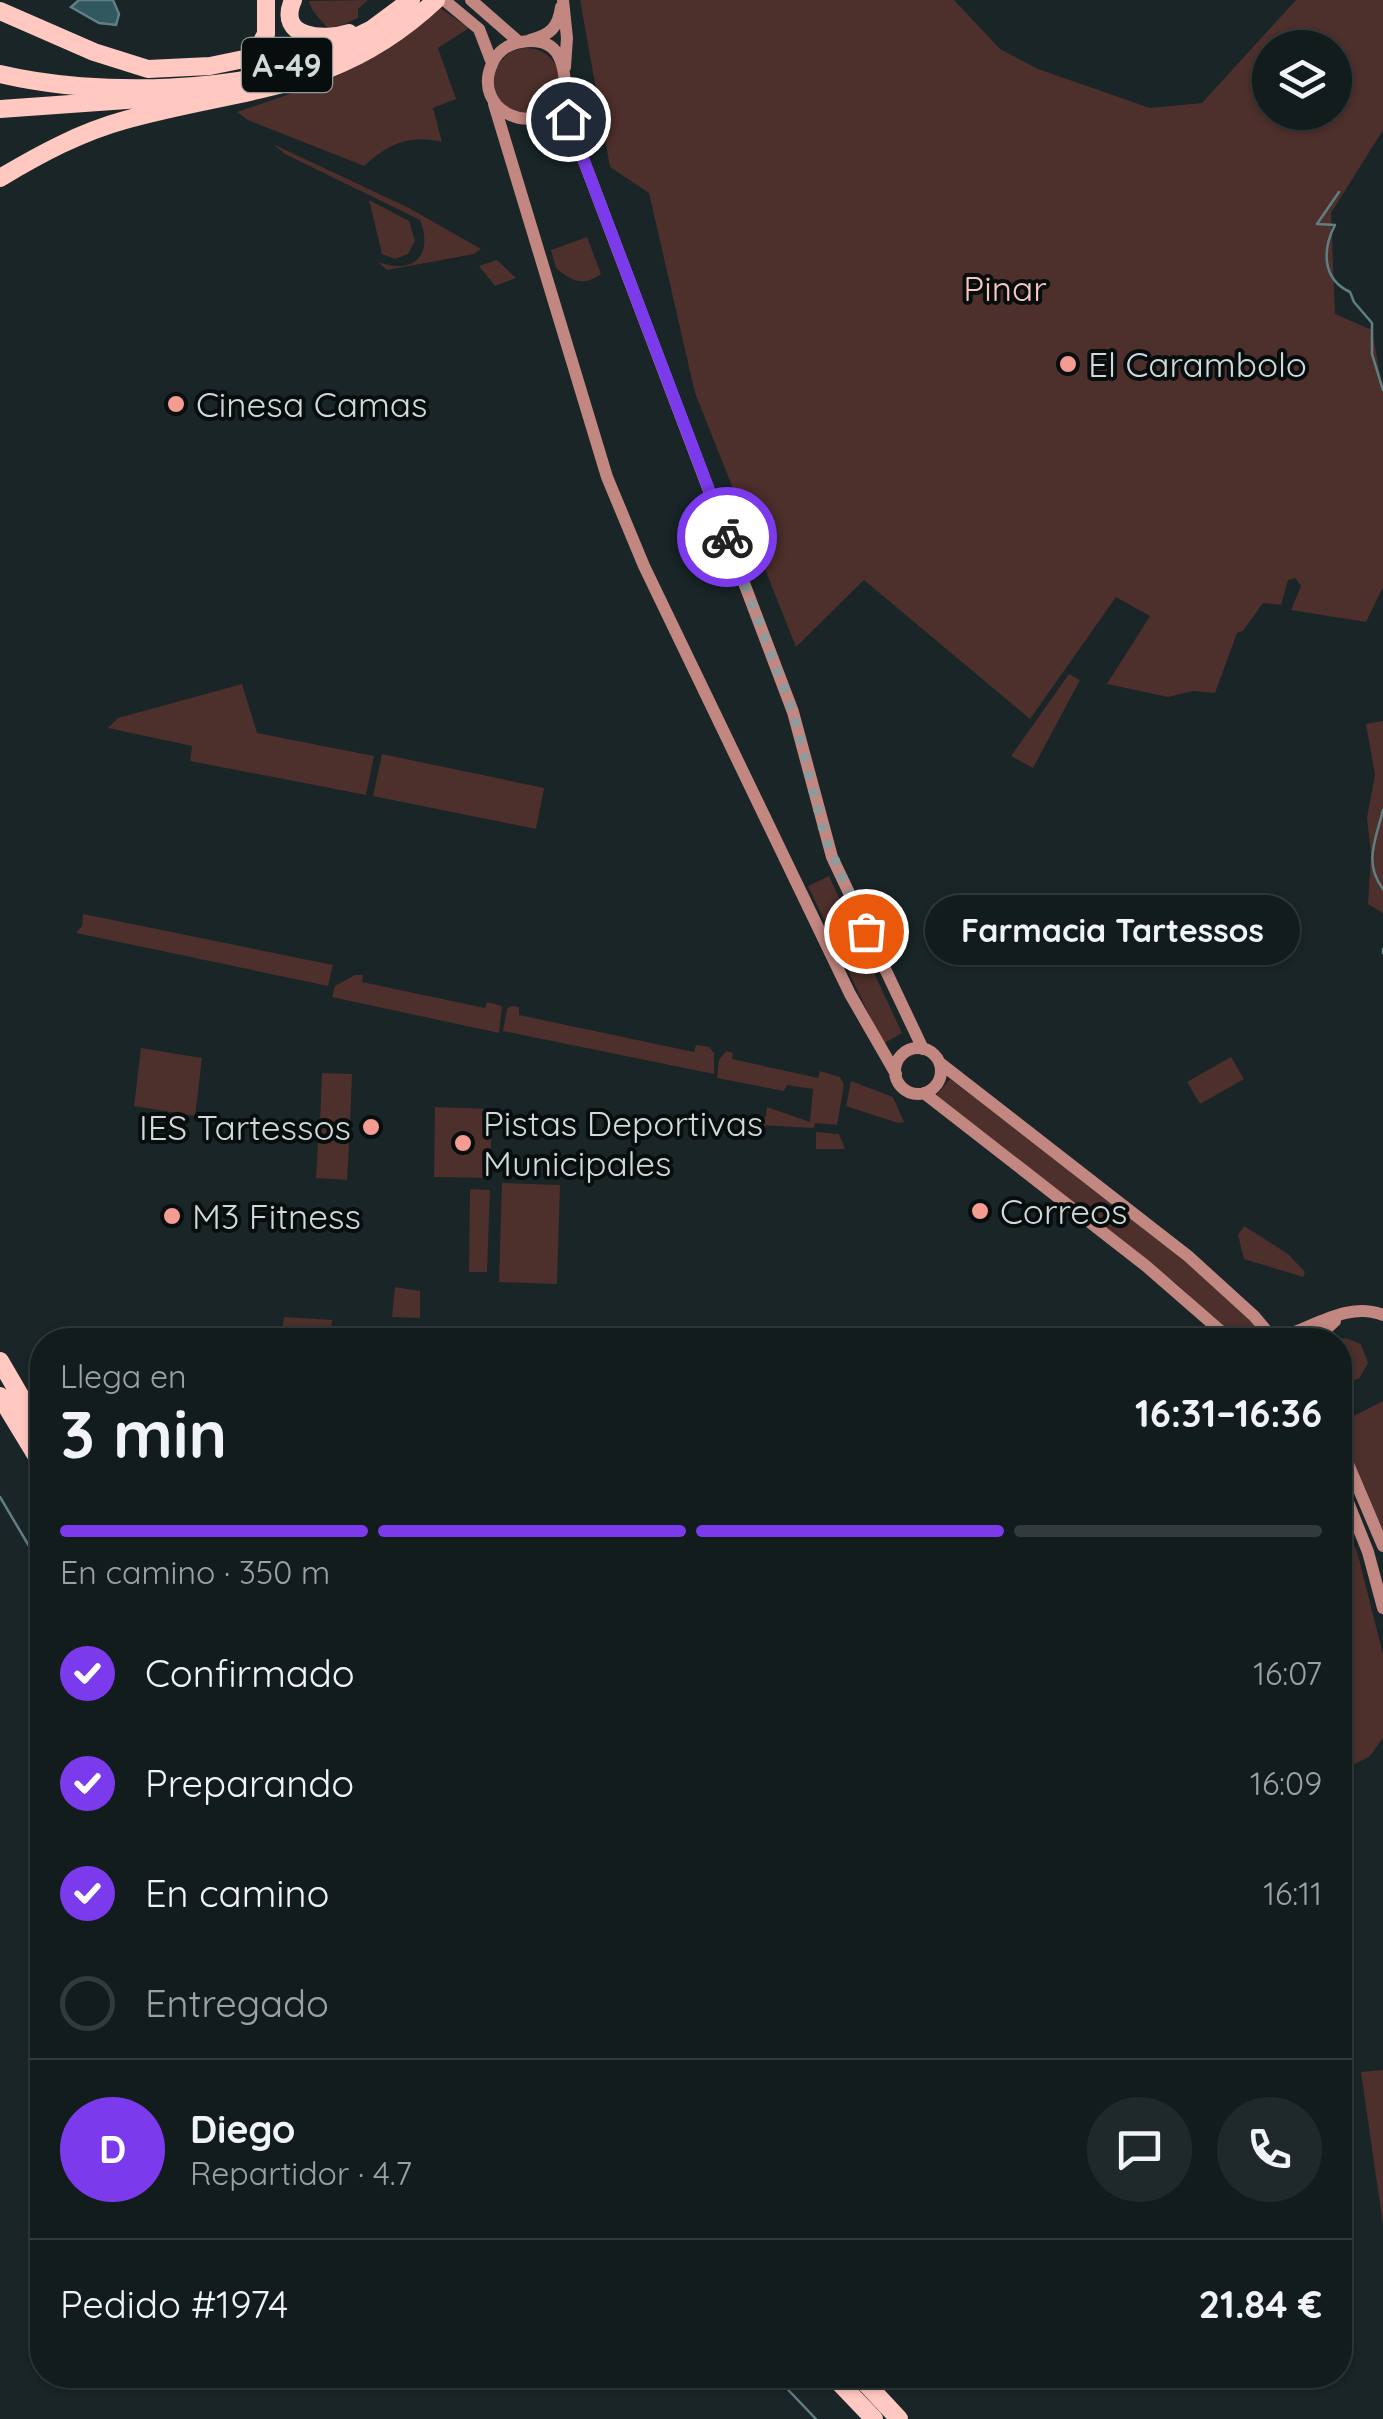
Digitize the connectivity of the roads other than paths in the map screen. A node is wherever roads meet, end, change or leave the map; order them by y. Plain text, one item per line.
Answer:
1 (266, 0) edge
2 (294, 0) edge
3 (444, 0) edge
4 (471, 0) edge
5 (0, 1) edge
6 (418, 2) edge
7 (0, 10) edge
8 (523, 41) junction
9 (492, 63) junction
10 (190, 66) junction
11 (148, 69) junction
12 (565, 69) junction
13 (0, 74) edge
14 (317, 76) junction
15 (563, 97) junction
16 (494, 101) junction
17 (0, 109) edge
18 (197, 117) dead end
19 (136, 125) junction
20 (96, 129) junction
21 (22, 165) junction
22 (0, 175) edge
23 (0, 190) edge
24 (923, 1049) junction
25 (940, 1062) junction
26 (896, 1074) junction
27 (924, 1094) junction
28 (1345, 1313) junction
29 (1383, 1315) edge
30 (1218, 1328) edge
31 (1265, 1328) edge
32 (1303, 1328) edge
33 (1329, 1328) edge
34 (0, 1361) edge
35 (0, 1396) edge
36 (30, 1413) edge
37 (30, 1445) edge
38 (1352, 1473) edge
39 (1352, 1512) edge
40 (1383, 1546) edge
41 (1383, 1608) edge
42 (844, 2388) edge
43 (870, 2388) edge
44 (874, 2419) edge
45 (899, 2419) edge

1 - 10 highway
2 - 6 highway
3 - 9 main road
4 - 8 main road
5 - 10 highway
6 - 11 highway, A-49
6 - 13 highway
6 - 14 highway, A-49
7 - 11 highway
8 - 9 main road
8 - 12 main road
8 - 12 main road
9 - 16 main road
10 - 11 highway
12 - 15 main road
14 - 17 highway
14 - 20 highway, A-49
15 - 16 main road
15 - 24 main road
16 - 26 main road
18 - 19 highway
19 - 21 highway
19 - 23 highway
20 - 21 highway, A-49
20 - 22 highway
21 - 22 highway, A-49
24 - 25 main road
24 - 26 main road
25 - 27 main road
25 - 31 main road
26 - 27 main road
27 - 30 main road
28 - 29 main road
28 - 32 main road
28 - 33 main road
34 - 36 highway
35 - 37 highway
38 - 40 main road
39 - 41 main road
42 - 44 highway
43 - 45 highway

